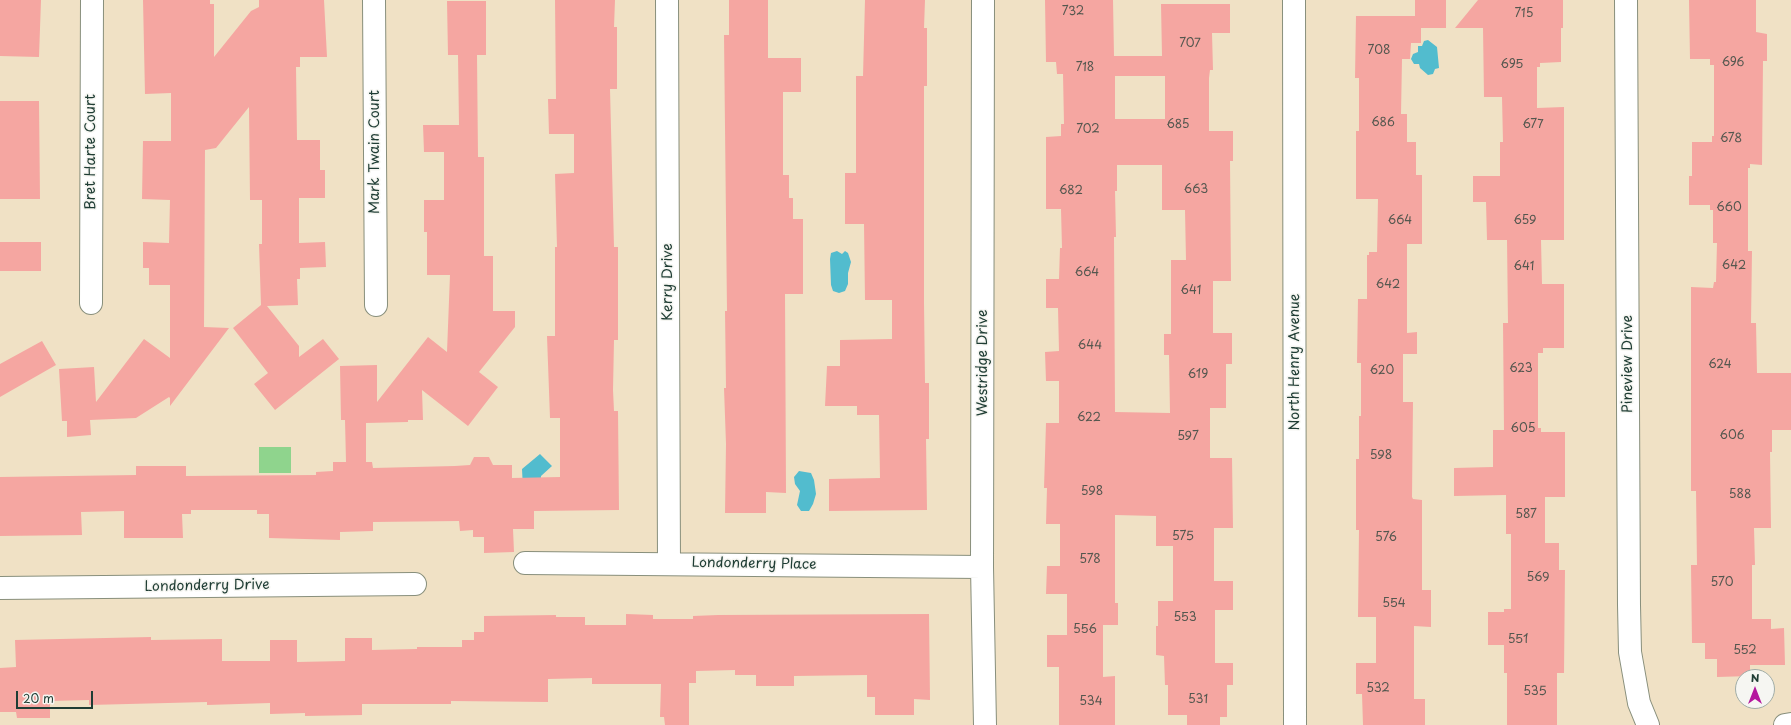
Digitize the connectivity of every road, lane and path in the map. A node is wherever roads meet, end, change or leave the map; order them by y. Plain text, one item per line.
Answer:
1 (92, 0) edge
2 (374, 0) edge
3 (667, 0) edge
4 (983, 0) edge
5 (1294, 0) edge
6 (1626, 0) edge
7 (91, 303) dead end
8 (376, 305) dead end
9 (525, 563) dead end
10 (669, 563) junction
11 (982, 567) junction
12 (415, 584) dead end
13 (0, 588) edge
14 (1791, 724) edge
15 (985, 725) edge
16 (1295, 725) edge
17 (1648, 725) edge
18 (1785, 725) edge

1 - 7 street, Bret Harte Court
2 - 8 street, Mark Twain Court
3 - 10 street, Kerry Drive
4 - 11 street, Westridge Drive
5 - 16 street, North Henry Avenue
6 - 17 street, Pineview Drive
9 - 10 street, Londonderry Place
10 - 11 street, Londonderry Place
11 - 15 street, Westridge Drive
12 - 13 street, Londonderry Drive
14 - 18 street

